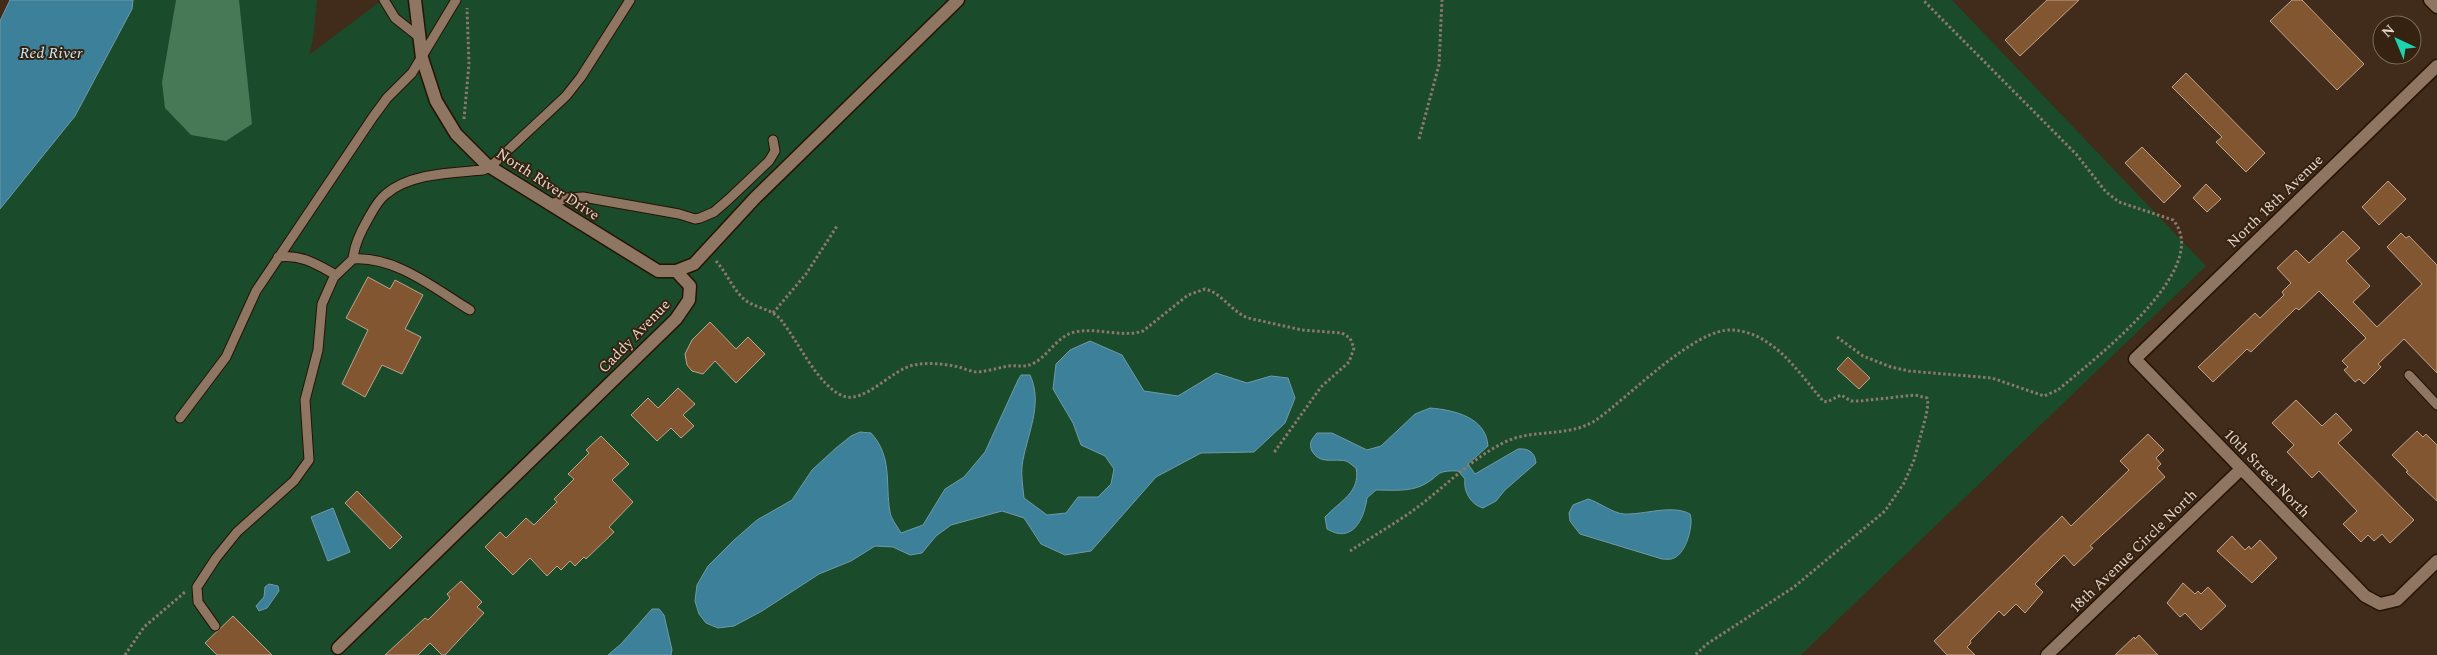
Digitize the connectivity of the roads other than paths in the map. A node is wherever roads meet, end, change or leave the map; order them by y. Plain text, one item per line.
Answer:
1 (384, 0) edge
2 (415, 0) edge
3 (456, 0) edge
4 (630, 0) edge
5 (958, 0) edge
6 (2430, 0) edge
7 (2437, 7) edge
8 (418, 37) junction
9 (422, 58) junction
10 (2437, 66) edge
11 (773, 140) dead end
12 (490, 167) junction
13 (549, 205) junction
14 (278, 257) junction
15 (353, 259) junction
16 (676, 271) junction
17 (336, 275) junction
18 (470, 310) dead end
19 (2135, 359) joint
20 (2409, 375) dead end
21 (2437, 405) edge
22 (180, 418) dead end
23 (2240, 470) junction
24 (2437, 562) edge
25 (215, 626) dead end
26 (338, 648) dead end
27 (2047, 655) edge

1 - 8 lane
2 - 8 street, North River Drive
3 - 9 lane
4 - 12 lane
5 - 16 street
6 - 7 street
8 - 9 street, North River Drive
9 - 12 street, North River Drive
9 - 14 lane
10 - 19 street, North 18th Avenue
11 - 13 lane
12 - 13 street, North River Drive
12 - 15 lane
13 - 16 street, North River Drive
14 - 17 lane
14 - 22 lane
15 - 17 lane
15 - 18 lane
16 - 26 street, Caddy Avenue
17 - 25 lane
19 - 23 street, 10th Street North
20 - 21 lane
23 - 24 street, 10th Street North
23 - 27 street, 18th Avenue Circle North

